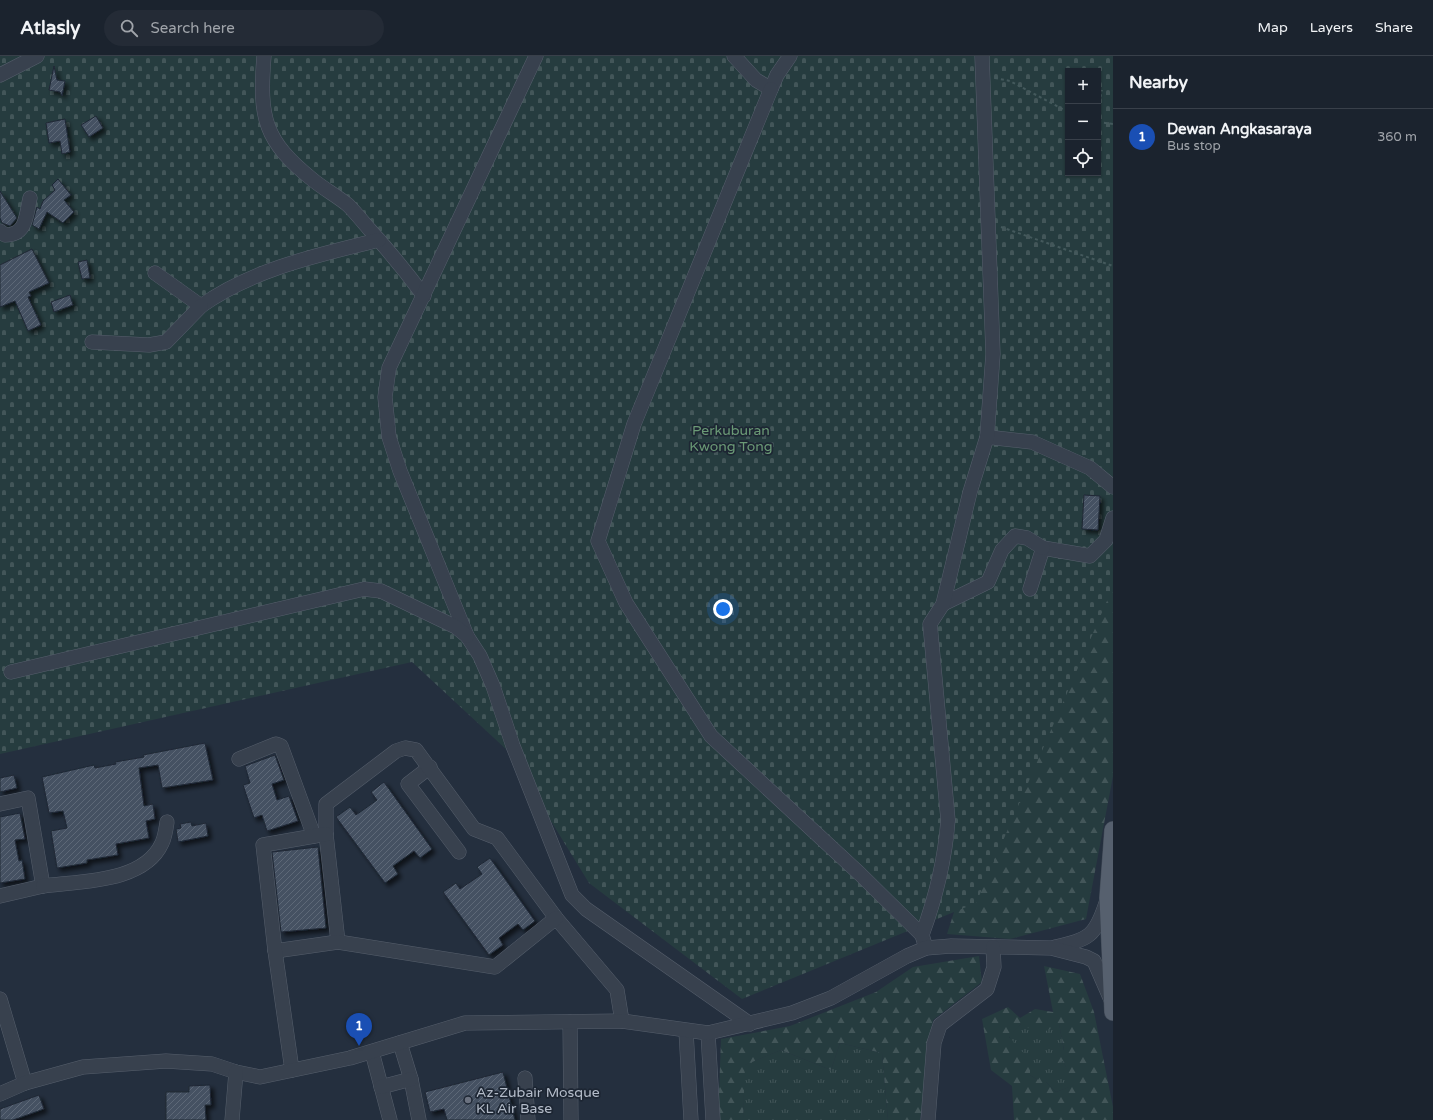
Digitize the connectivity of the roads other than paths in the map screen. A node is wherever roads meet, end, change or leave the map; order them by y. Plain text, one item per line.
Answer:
1 (37, 56) edge
2 (264, 56) edge
3 (536, 56) edge
4 (734, 56) edge
5 (790, 56) edge
6 (982, 56) edge
7 (0, 75) edge
8 (771, 89) junction
9 (30, 198) dead end
10 (0, 231) edge
11 (379, 240) junction
12 (155, 273) dead end
13 (424, 296) junction
14 (201, 306) junction
15 (92, 342) dead end
16 (987, 437) junction
17 (1113, 487) edge
18 (1113, 518) edge
19 (1044, 548) junction
20 (1030, 588) dead end
21 (943, 604) junction
22 (467, 636) junction
23 (11, 672) dead end
24 (239, 759) dead end
25 (430, 767) junction
26 (0, 804) edge
27 (167, 822) dead end
28 (1113, 830) edge
29 (320, 835) junction
30 (459, 852) dead end
31 (43, 886) junction
32 (0, 896) edge
33 (1108, 898) junction
34 (556, 918) junction
35 (338, 942) junction
36 (924, 942) junction
37 (993, 947) junction
38 (1051, 948) junction
39 (275, 951) junction
40 (0, 999) edge
41 (1113, 1007) edge
42 (622, 1021) junction
43 (570, 1022) junction
44 (750, 1024) junction
45 (686, 1031) junction
46 (708, 1033) junction
47 (400, 1043) junction
48 (372, 1052) junction
49 (292, 1070) junction
50 (236, 1072) junction
51 (525, 1078) dead end
52 (411, 1079) junction
53 (26, 1083) junction
54 (381, 1088) junction
55 (0, 1094) edge
56 (232, 1120) edge
57 (390, 1120) edge
58 (419, 1120) edge
59 (528, 1120) edge
60 (571, 1120) edge
61 (691, 1120) edge
62 (713, 1120) edge
63 (928, 1120) edge

1 - 7 street
2 - 11 street
3 - 13 street
4 - 8 street
5 - 8 street
6 - 16 street
8 - 36 street
9 - 10 street
11 - 13 street
11 - 14 street
12 - 14 street
13 - 22 street
14 - 15 street
16 - 17 street
16 - 21 street
18 - 19 street
19 - 20 street
19 - 21 street
21 - 36 street
22 - 23 street
22 - 44 street
24 - 29 street
25 - 29 street
25 - 30 street
25 - 34 street
26 - 31 street
27 - 31 street
28 - 33 main road
29 - 35 street
29 - 39 street
31 - 32 street
33 - 38 street
33 - 41 main road
34 - 35 street
34 - 42 street
35 - 39 street
36 - 37 street
36 - 44 street
37 - 38 street
37 - 63 street
38 - 41 street
39 - 49 street
40 - 53 street
42 - 43 street
42 - 45 street
43 - 47 street
43 - 60 street
44 - 46 street
45 - 46 street
45 - 61 street
46 - 62 street
47 - 48 street
47 - 52 street
48 - 49 street
48 - 54 street
49 - 50 street
50 - 53 street
50 - 56 street
51 - 59 street
52 - 54 street
52 - 58 street
53 - 55 street
54 - 57 street

